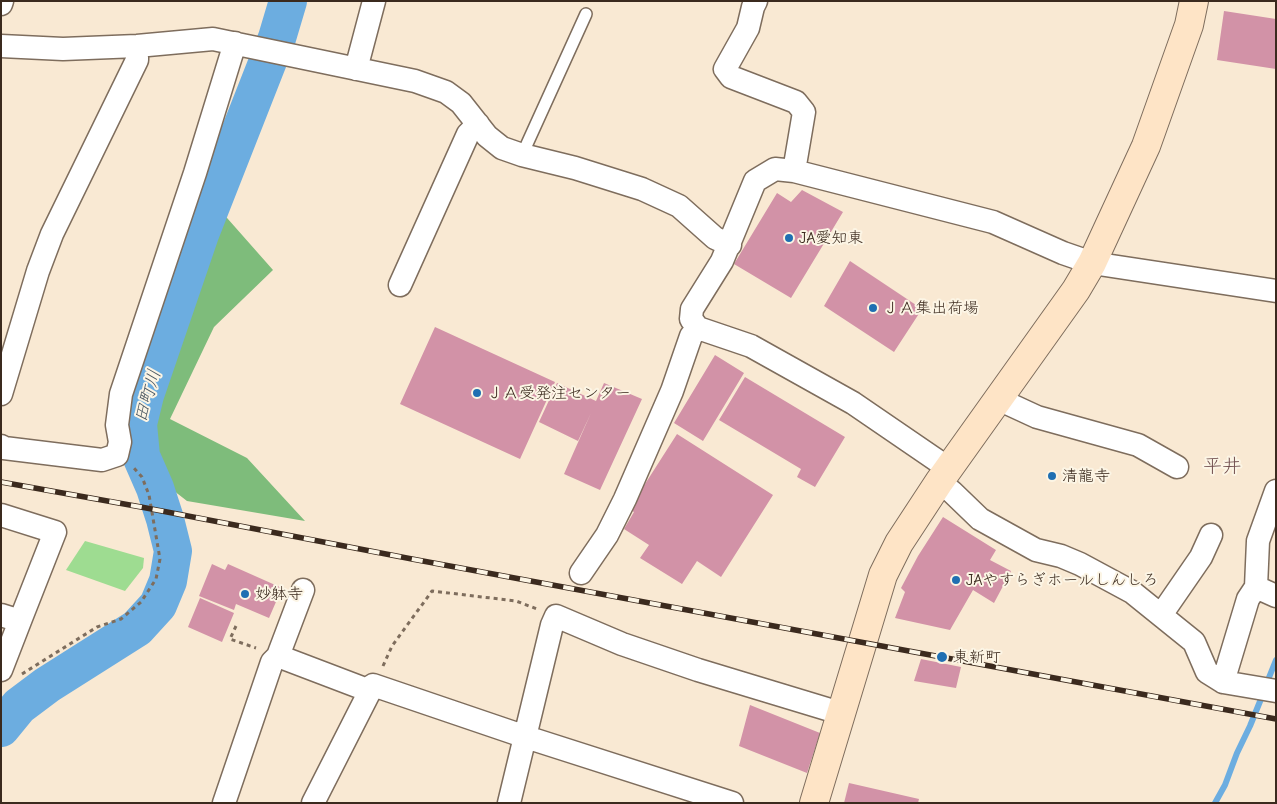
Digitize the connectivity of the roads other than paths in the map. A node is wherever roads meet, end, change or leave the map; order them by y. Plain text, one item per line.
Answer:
1 (374, 1) edge
2 (756, 1) edge
3 (1194, 1) edge
4 (586, 14) dead end
5 (244, 45) junction
6 (1, 46) edge
7 (137, 46) junction
8 (356, 69) junction
9 (478, 124) junction
10 (522, 155) junction
11 (794, 171) junction
12 (730, 245) junction
13 (1092, 263) junction
14 (400, 285) dead end
15 (1276, 290) edge
16 (698, 328) junction
17 (1, 394) edge
18 (998, 399) junction
19 (1, 446) edge
20 (1177, 467) dead end
21 (944, 475) junction
22 (1276, 491) edge
23 (1, 515) edge
24 (1211, 534) dead end
25 (581, 573) dead end
26 (303, 590) dead end
27 (1266, 591) edge
28 (1161, 614) junction
29 (11, 618) edge
30 (278, 656) junction
31 (8, 674) edge
32 (1223, 682) junction
33 (372, 688) junction
34 (1276, 691) edge
35 (840, 713) junction
36 (526, 737) junction
37 (224, 803) edge
38 (313, 803) edge
39 (509, 803) edge
40 (732, 803) edge
41 (814, 803) edge

1 - 8 street
2 - 11 street
3 - 13 street
4 - 10 lane
5 - 7 street
5 - 8 street
5 - 19 street
6 - 7 street
7 - 17 street
8 - 9 street
9 - 10 street
9 - 14 street
10 - 12 street
11 - 12 street
11 - 13 street
12 - 16 street
13 - 15 street
13 - 18 street
16 - 21 street
16 - 25 street
18 - 20 street
18 - 21 street
21 - 28 street
21 - 35 street
22 - 27 street
23 - 29 street
24 - 28 street
26 - 30 street
27 - 32 street
28 - 32 street
29 - 31 street
30 - 33 street
30 - 37 street
32 - 34 street
33 - 36 street
33 - 38 street
35 - 36 street
35 - 41 street
36 - 39 street
36 - 40 street

